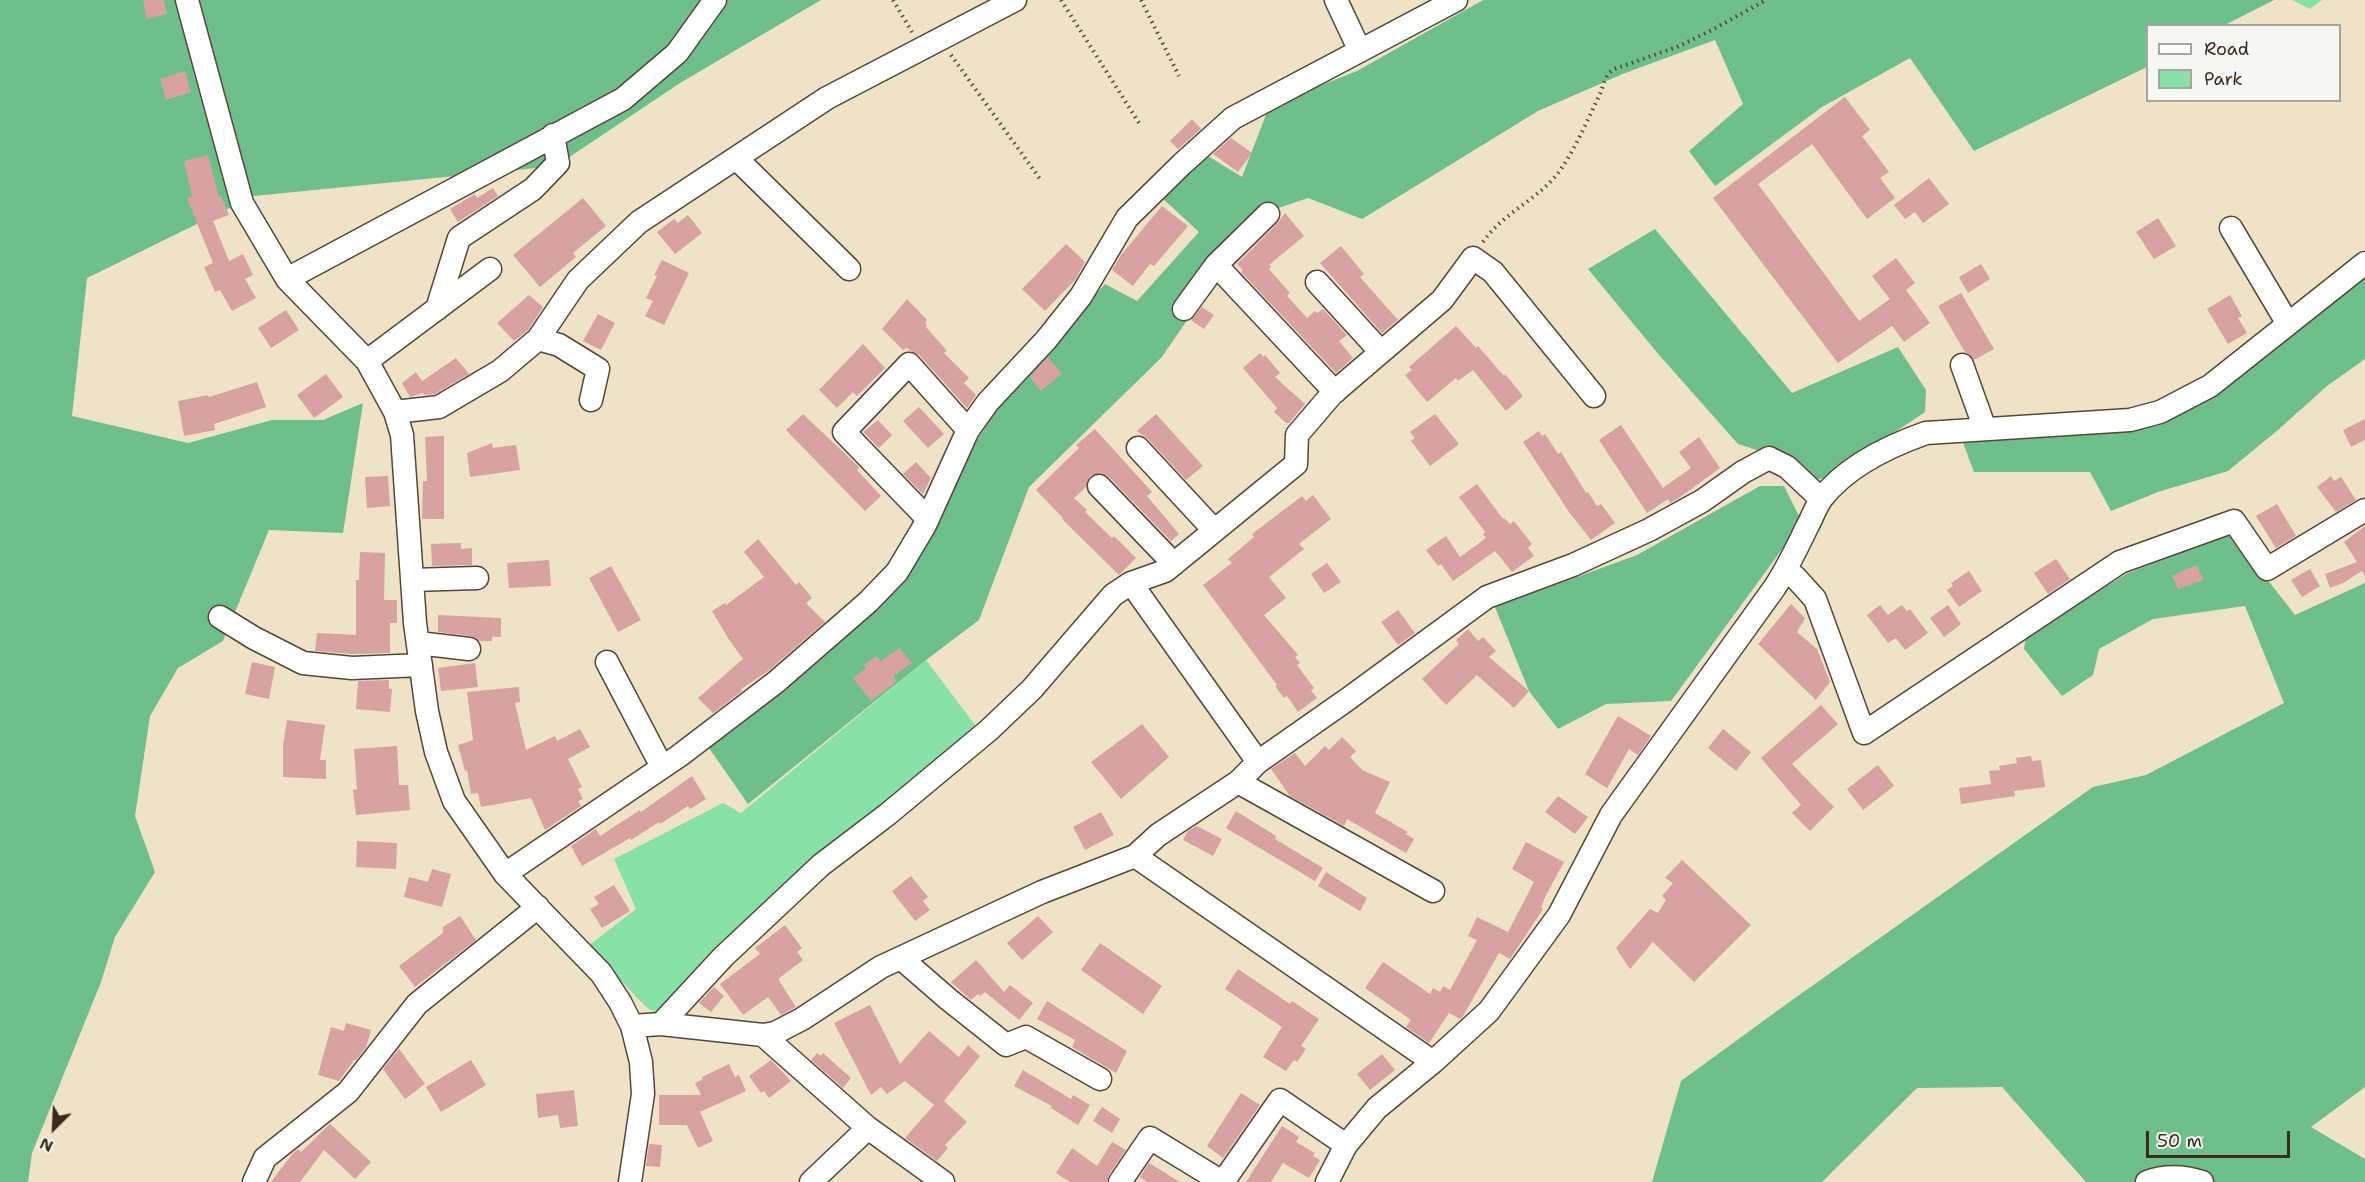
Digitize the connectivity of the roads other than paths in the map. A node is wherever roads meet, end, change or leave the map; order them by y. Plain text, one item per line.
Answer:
1 (187, 0) edge
2 (715, 0) edge
3 (1015, 0) edge
4 (1336, 0) edge
5 (1456, 0) edge
6 (1360, 51) junction
7 (553, 135) junction
8 (736, 158) junction
9 (1268, 214) dead end
10 (2231, 228) dead end
11 (2365, 263) edge
12 (1216, 265) junction
13 (490, 269) dead end
14 (849, 269) dead end
15 (287, 279) junction
16 (1317, 282) dead end
17 (437, 309) junction
18 (1184, 309) dead end
19 (2288, 324) junction
20 (538, 339) junction
21 (1381, 352) junction
22 (367, 361) junction
23 (1962, 365) dead end
24 (1335, 392) junction
25 (1594, 396) dead end
26 (591, 400) dead end
27 (395, 412) junction
28 (1985, 429) junction
29 (968, 430) junction
30 (1138, 448) dead end
31 (1099, 486) dead end
32 (1821, 499) junction
33 (2365, 510) edge
34 (928, 519) junction
35 (1213, 530) junction
36 (1174, 564) junction
37 (1786, 570) junction
38 (477, 578) dead end
39 (412, 580) junction
40 (1131, 583) junction
41 (220, 617) dead end
42 (418, 643) junction
43 (469, 649) dead end
44 (607, 662) dead end
45 (421, 665) junction
46 (1258, 762) junction
47 (662, 767) junction
48 (1238, 782) junction
49 (1135, 856) junction
50 (506, 873) junction
51 (1433, 891) dead end
52 (538, 907) junction
53 (902, 959) junction
54 (661, 1024) junction
55 (632, 1026) junction
56 (763, 1035) junction
57 (1433, 1062) junction
58 (1100, 1079) dead end
59 (868, 1128) junction
60 (1346, 1144) junction
61 (254, 1182) edge
62 (630, 1182) edge
63 (811, 1182) edge
64 (943, 1182) edge
65 (1120, 1182) edge
66 (1223, 1182) edge
67 (1327, 1182) edge
68 (2147, 1182) edge
69 (2202, 1182) edge

1 - 15 street
2 - 7 street
3 - 8 street
4 - 6 street
5 - 6 street
6 - 29 street
7 - 15 street
7 - 17 street
8 - 14 street
8 - 20 street
9 - 12 street
10 - 19 street
11 - 19 street
12 - 18 street
12 - 24 street
13 - 17 street
15 - 22 street
16 - 21 street
17 - 22 street
19 - 28 street
20 - 26 street
20 - 27 street
21 - 24 street
21 - 25 street
22 - 27 street
23 - 28 street
24 - 35 street
27 - 39 street
28 - 32 street
29 - 34 street
29 - 34 street
30 - 35 street
31 - 36 street
32 - 37 street
32 - 46 street
33 - 37 street
34 - 47 street
35 - 36 street
36 - 40 street
37 - 57 street
38 - 39 street
39 - 42 street
40 - 46 street
40 - 54 street
41 - 45 street
42 - 43 street
42 - 45 street
44 - 47 street
45 - 50 street
46 - 48 street
47 - 50 street
48 - 49 street
48 - 51 street
49 - 53 street
49 - 57 street
50 - 52 street
52 - 55 street
52 - 61 street
53 - 56 street
53 - 58 street
54 - 55 street
54 - 56 street
55 - 62 street
56 - 59 street
57 - 60 street
59 - 63 street
59 - 64 street
60 - 66 street
60 - 67 street
65 - 66 street
68 - 69 street

